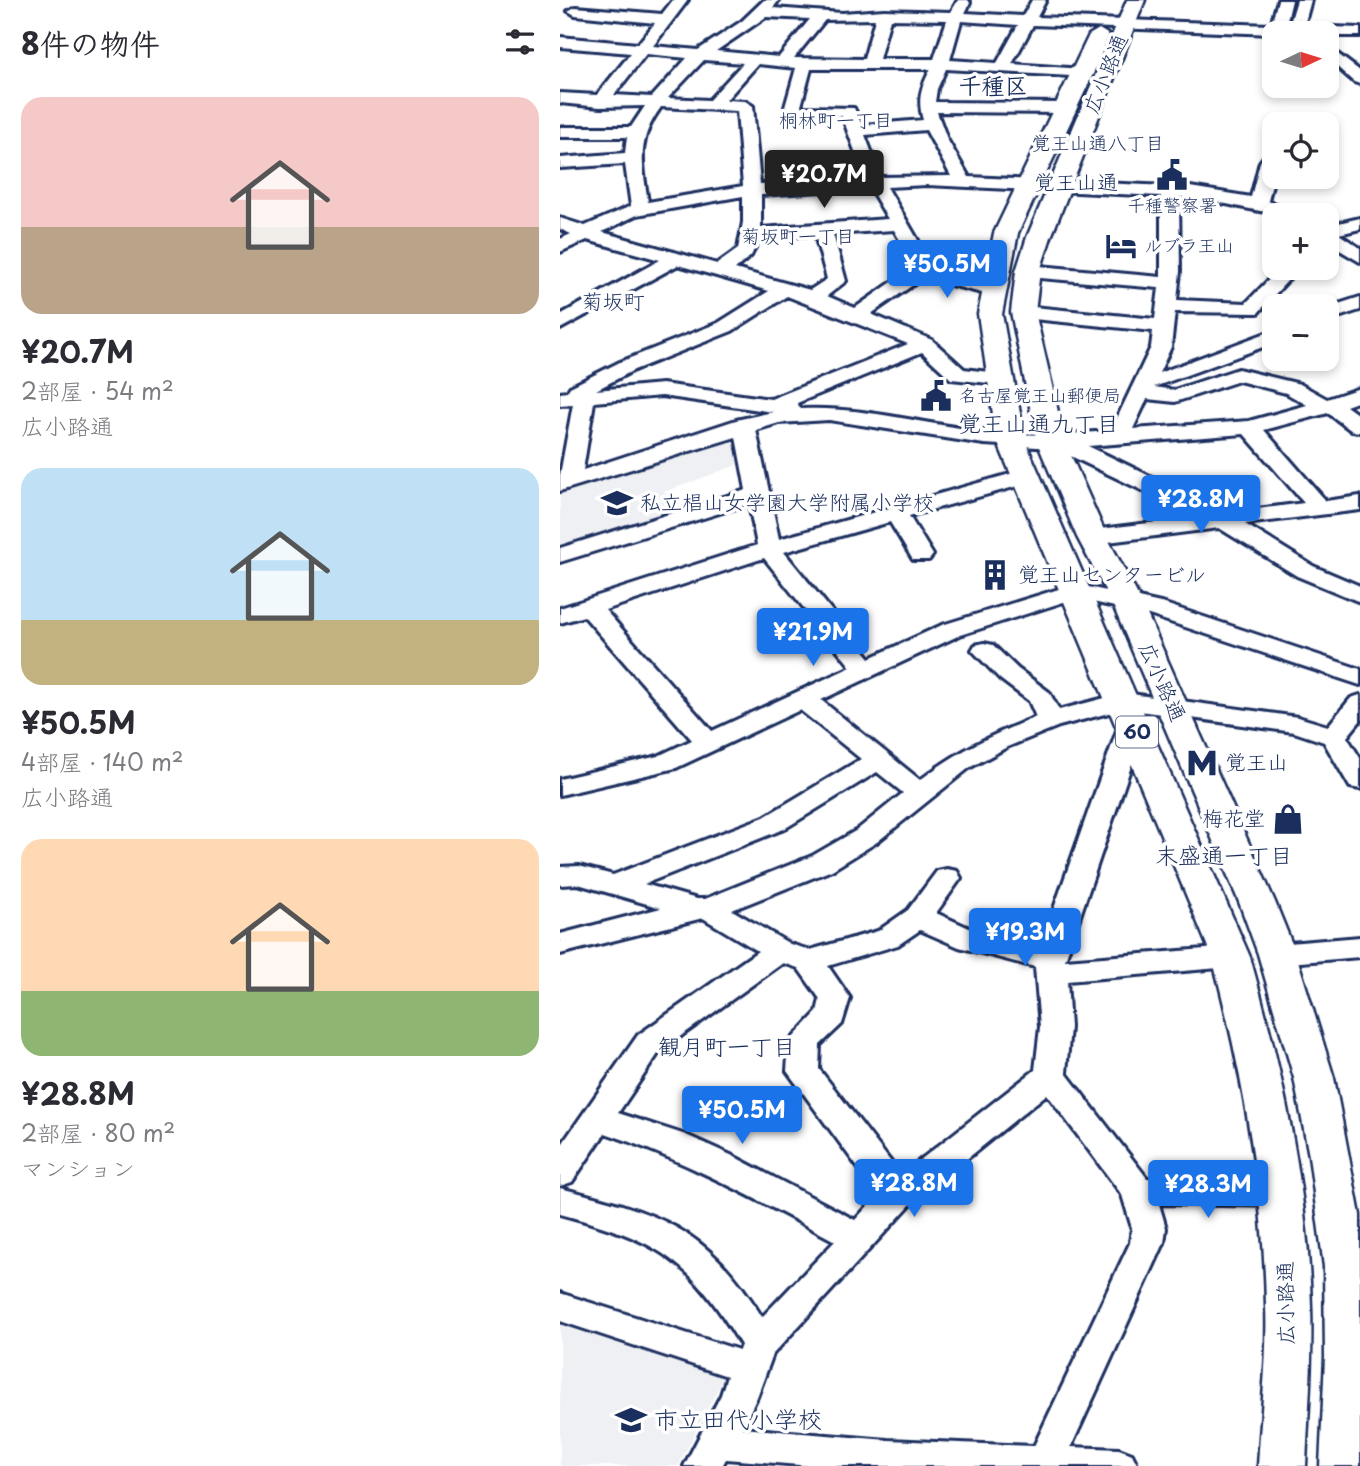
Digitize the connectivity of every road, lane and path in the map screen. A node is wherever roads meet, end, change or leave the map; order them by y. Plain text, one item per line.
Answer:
1 (681, 0) edge
2 (965, 0) edge
3 (1039, 0) edge
4 (1285, 0) edge
5 (1304, 0) edge
6 (767, 6) edge
7 (570, 9) edge
8 (884, 14) junction
9 (821, 16) junction
10 (1118, 16) edge
11 (954, 18) junction
12 (664, 19) junction
13 (1028, 20) junction
14 (1279, 21) edge
15 (1306, 21) edge
16 (1262, 29) edge
17 (1339, 32) edge
18 (1360, 32) edge
19 (560, 42) edge
20 (639, 50) junction
21 (699, 55) junction
22 (754, 60) junction
23 (1339, 60) edge
24 (783, 62) junction
25 (805, 64) junction
26 (870, 64) junction
27 (940, 64) junction
28 (1002, 69) junction
29 (1083, 74) junction
30 (1358, 75) edge
31 (560, 98) edge
32 (600, 102) junction
33 (656, 103) junction
34 (713, 105) junction
35 (926, 107) junction
36 (1065, 108) junction
37 (933, 124) junction
38 (855, 131) junction
39 (560, 132) edge
40 (636, 132) junction
41 (633, 158) junction
42 (561, 164) edge
43 (963, 181) junction
44 (877, 182) junction
45 (1044, 185) junction
46 (1262, 189) edge
47 (750, 190) junction
48 (1170, 191) junction
49 (1258, 204) junction
50 (1262, 205) edge
51 (643, 208) junction
52 (560, 223) edge
53 (1360, 223) edge
54 (900, 224) junction
55 (1339, 229) edge
56 (823, 230) junction
57 (587, 234) junction
58 (750, 234) junction
59 (1339, 242) edge
60 (560, 246) edge
61 (1360, 256) edge
62 (676, 259) junction
63 (925, 268) junction
64 (721, 271) junction
65 (1028, 271) junction
66 (1279, 280) edge
67 (1170, 283) junction
68 (785, 289) junction
69 (994, 290) junction
70 (813, 298) junction
71 (1360, 303) edge
72 (1168, 306) junction
73 (1339, 311) edge
74 (1023, 312) junction
75 (857, 315) junction
76 (560, 323) edge
77 (1164, 326) junction
78 (1262, 341) edge
79 (925, 344) junction
80 (998, 377) junction
81 (1141, 387) junction
82 (1360, 394) edge
83 (571, 398) edge
84 (774, 405) junction
85 (1328, 406) junction
86 (829, 414) junction
87 (744, 425) junction
88 (1360, 426) edge
89 (1250, 427) junction
90 (1119, 438) junction
91 (1011, 441) junction
92 (1051, 442) junction
93 (1028, 476) junction
94 (565, 483) edge
95 (758, 494) junction
96 (1360, 503) edge
97 (1320, 508) junction
98 (896, 513) junction
99 (1222, 520) junction
100 (1092, 537) junction
101 (769, 549) junction
102 (560, 555) edge
103 (920, 555) dead end
104 (1356, 588) edge
105 (1076, 591) junction
106 (1127, 603) junction
107 (590, 608) junction
108 (560, 617) edge
109 (984, 650) dead end
110 (866, 670) junction
111 (1360, 677) edge
112 (803, 699) junction
113 (1360, 703) edge
114 (1173, 706) junction
115 (1129, 711) junction
116 (1051, 720) junction
117 (1334, 737) junction
118 (708, 744) junction
119 (878, 760) junction
120 (1360, 780) edge
121 (560, 787) edge
122 (921, 794) junction
123 (560, 876) edge
124 (947, 878) dead end
125 (615, 885) junction
126 (702, 908) junction
127 (918, 917) junction
128 (560, 944) edge
129 (1360, 947) edge
130 (779, 951) junction
131 (1277, 954) junction
132 (1231, 957) junction
133 (809, 961) junction
134 (1050, 967) junction
135 (1050, 1075) junction
136 (597, 1118) junction
137 (560, 1173) edge
138 (1138, 1191) junction
139 (1280, 1193) junction
140 (898, 1196) junction
141 (560, 1201) edge
142 (859, 1238) junction
143 (1353, 1267) edge
144 (560, 1307) edge
145 (754, 1356) junction
146 (710, 1454) edge
147 (886, 1461) edge
148 (1044, 1464) edge
149 (1119, 1466) edge
150 (1282, 1466) edge
151 (1344, 1466) edge

1 - 12 street
2 - 11 street
3 - 13 street
4 - 14 street
5 - 15 street
6 - 9 street
6 - 21 street
7 - 12 street
8 - 9 street
8 - 11 street
8 - 26 street
9 - 24 street
10 - 13 street
10 - 16 street
10 - 29 main road, 広小路通 / 60
10 - 45 main road, 広小路通 / 60
11 - 13 street
11 - 27 street
12 - 20 street
13 - 28 street
17 - 18 street
19 - 20 street
20 - 21 street
20 - 32 street
21 - 22 street
21 - 33 street
22 - 24 street
22 - 34 street
23 - 30 street
24 - 25 street
25 - 26 street
25 - 38 street
26 - 27 street
27 - 28 street
27 - 35 street
28 - 29 street
29 - 36 main road, 広小路通 / 60
31 - 32 street
32 - 33 street
33 - 34 street
33 - 40 street
34 - 47 street
35 - 36 street
35 - 37 street
36 - 45 main road, 広小路通 / 60
37 - 38 street
37 - 43 street
38 - 44 street
39 - 40 street
40 - 41 street
41 - 42 street
41 - 51 street
43 - 44 street
43 - 45 street
44 - 47 street
44 - 54 street
45 - 48 street
45 - 65 main road, 広小路通 / 60
45 - 69 main road, 広小路通 / 60
46 - 49 street
47 - 51 street
47 - 58 street
48 - 49 street
48 - 67 street
49 - 50 street
51 - 57 street
52 - 57 street
53 - 55 street
54 - 56 street
54 - 63 street
56 - 58 street
56 - 70 street
57 - 60 street
57 - 62 street
58 - 64 street
59 - 61 street
62 - 64 street
62 - 76 street
63 - 69 street
63 - 75 street
64 - 68 street
65 - 67 street
65 - 74 main road, 広小路通 / 60
66 - 72 street
67 - 72 street
68 - 70 street
68 - 83 street
69 - 80 main road, 広小路通 / 60
70 - 75 street
71 - 73 street
72 - 77 street
74 - 77 street
74 - 92 main road, 広小路通 / 60
75 - 79 street
77 - 81 street
78 - 81 street
79 - 80 street
79 - 84 street
80 - 91 main road, 広小路通 / 60
81 - 85 street
81 - 90 street
82 - 85 street
83 - 84 street
83 - 94 street
84 - 86 street
85 - 88 street
85 - 89 street
86 - 87 street
86 - 91 street
87 - 94 street
87 - 95 street
89 - 90 street
89 - 97 street
90 - 92 street
91 - 92 street
91 - 93 main road, 広小路通 / 60
92 - 99 street
92 - 100 main road, 広小路通 / 60
93 - 98 street
93 - 105 main road, 広小路通 / 60
95 - 101 street
95 - 102 street
96 - 97 street
97 - 99 street
98 - 101 street
98 - 103 street
99 - 100 street
99 - 104 street
100 - 106 main road, 広小路通 / 60
101 - 107 street
101 - 110 street
105 - 106 street
105 - 110 street
105 - 115 main road, 広小路通 / 60
106 - 111 street
106 - 114 main road, 広小路通 / 60
107 - 108 street
107 - 118 street
109 - 116 street
110 - 112 street
112 - 118 street
112 - 119 street
113 - 117 street
114 - 115 street
114 - 117 street
114 - 131 main road, 広小路通 / 60
115 - 116 street
115 - 132 main road, 広小路通 / 60
115 - 134 street
116 - 122 street
117 - 120 street
118 - 121 street
119 - 122 street
119 - 125 street
122 - 126 street
123 - 125 street
124 - 127 street
125 - 126 street
126 - 128 street
126 - 130 street
127 - 133 street
127 - 134 street
129 - 131 street
130 - 133 street
130 - 136 street
131 - 143 main road, 広小路通 / 60
132 - 134 street
132 - 139 main road, 広小路通 / 60
133 - 140 street
134 - 135 street
135 - 138 street
135 - 140 street
136 - 137 street
136 - 142 street
138 - 139 street
138 - 148 street
139 - 150 main road, 広小路通 / 60
140 - 142 street
141 - 145 street
142 - 145 street
143 - 151 main road, 広小路通 / 60
144 - 145 street
145 - 146 street
146 - 147 street
147 - 148 street
148 - 149 street

